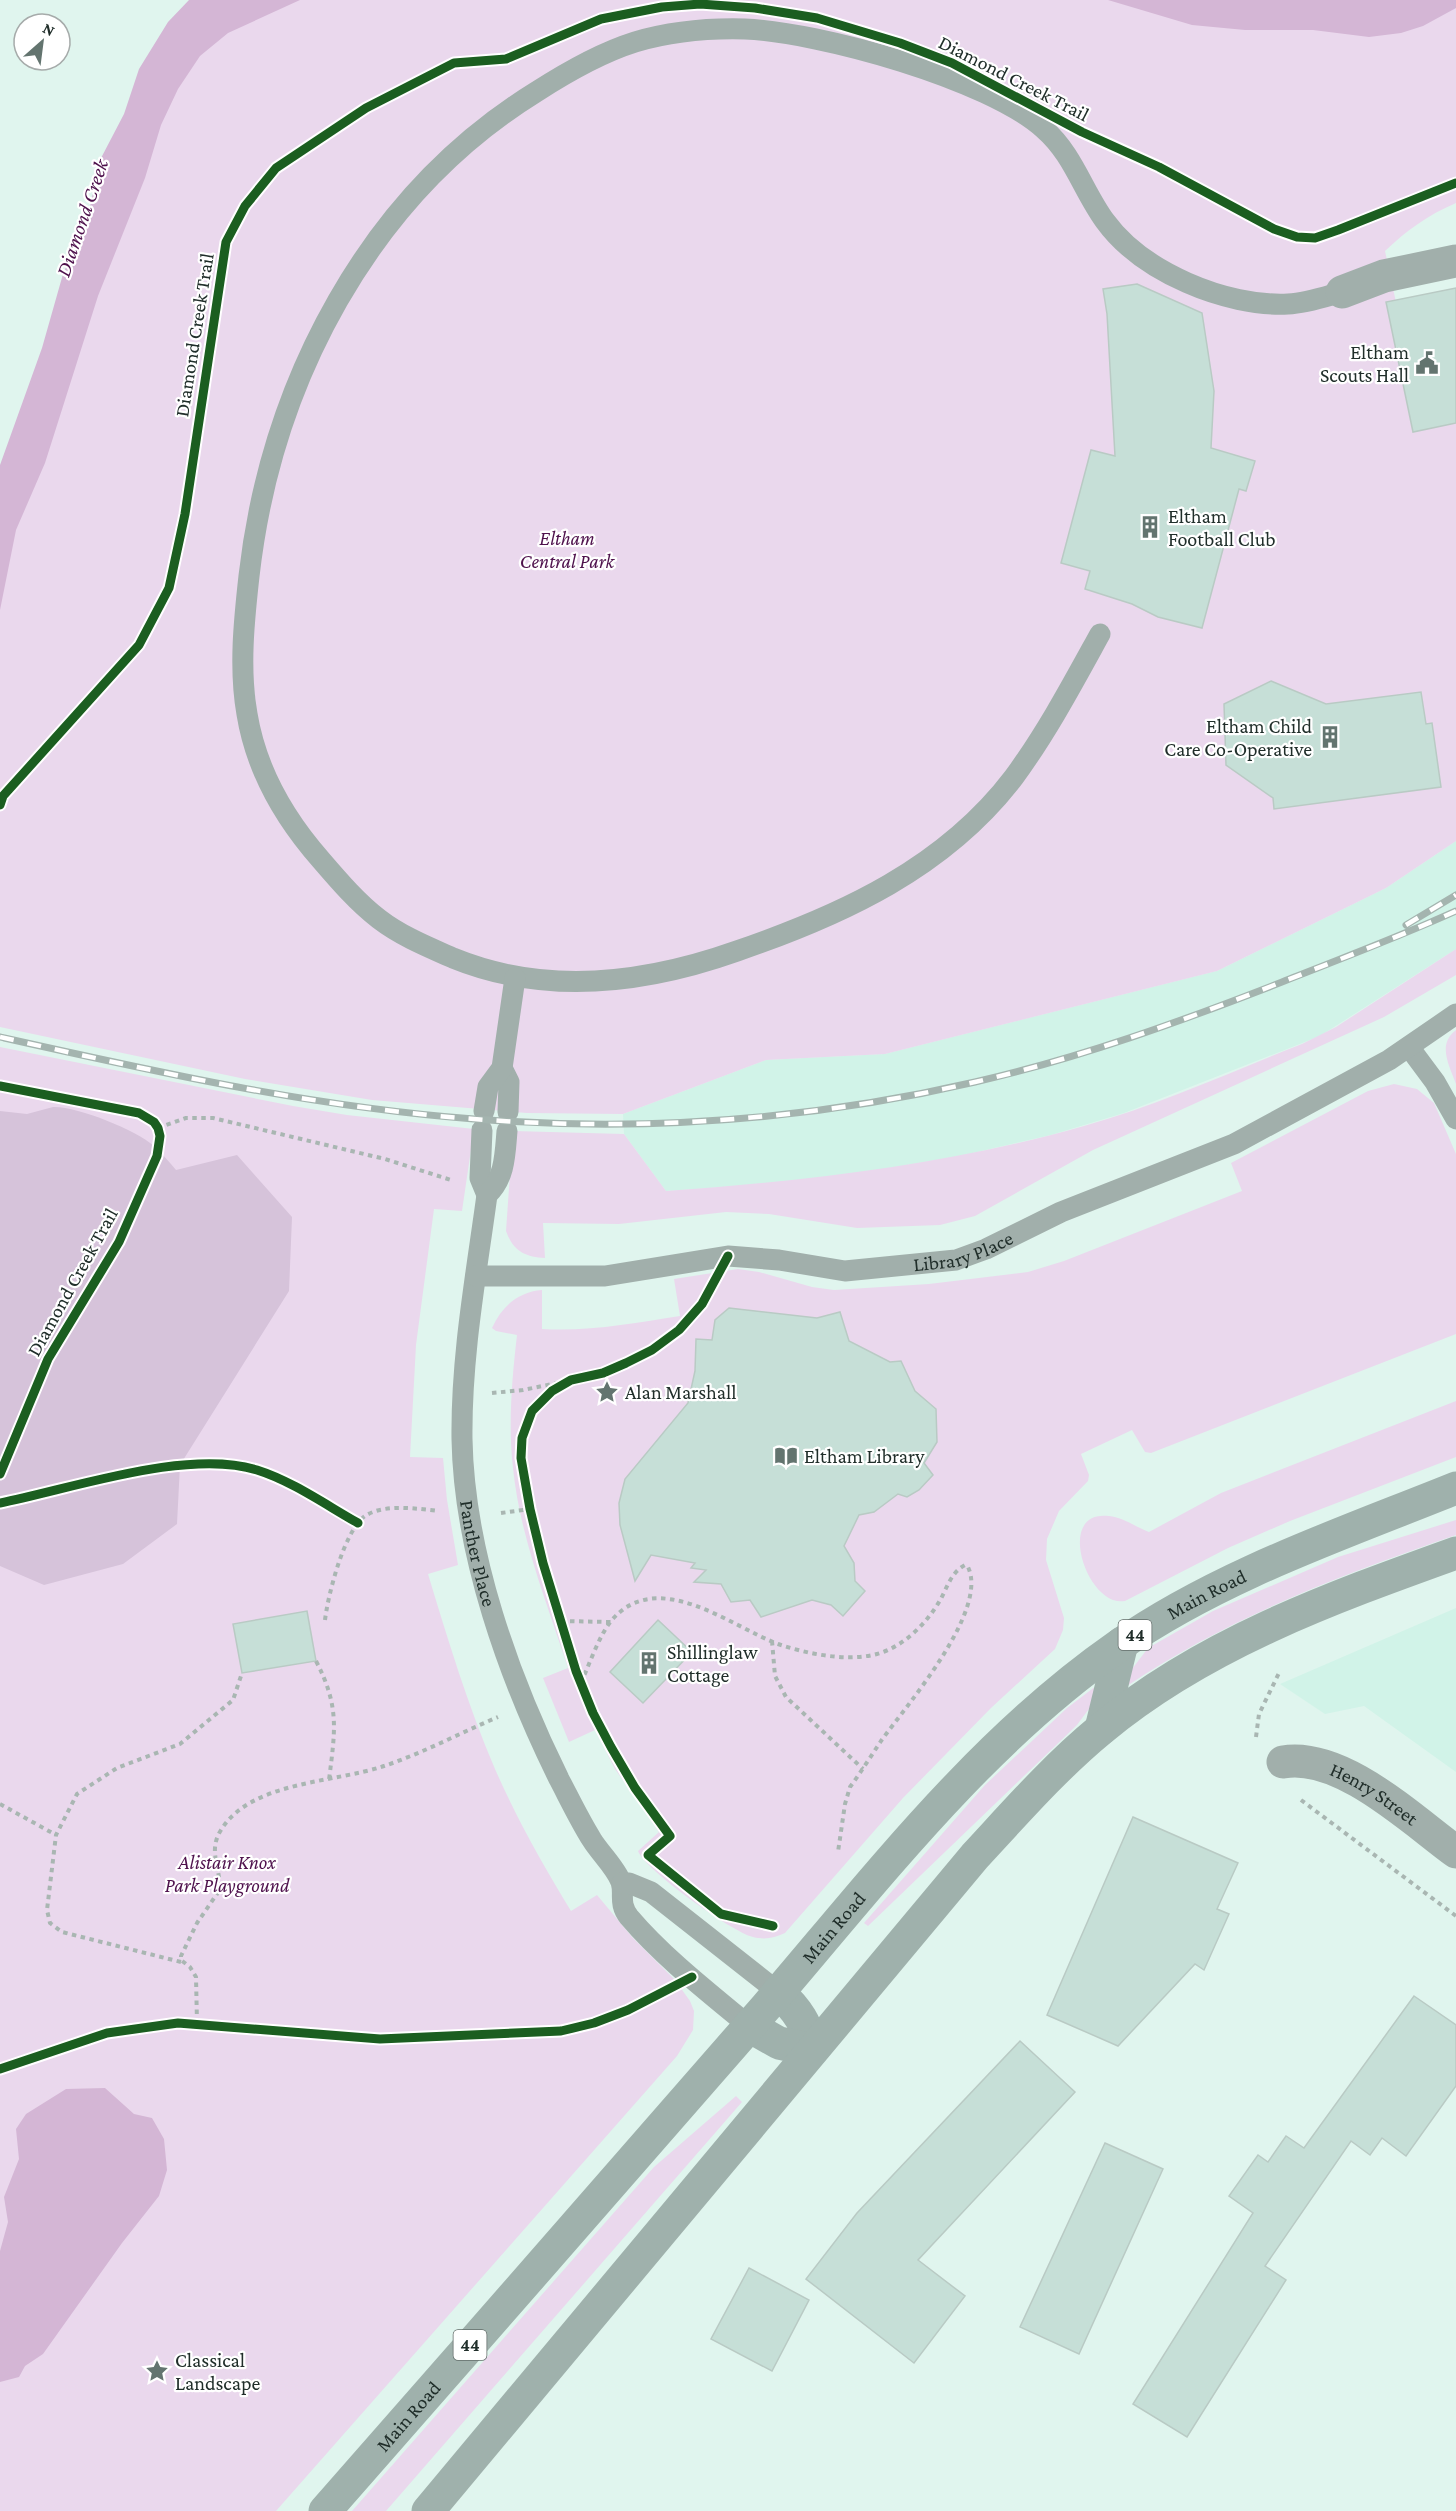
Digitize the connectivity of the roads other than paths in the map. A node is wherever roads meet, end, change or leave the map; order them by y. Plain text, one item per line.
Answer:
1 (1456, 261) edge
2 (1342, 292) joint
3 (1100, 634) dead end
4 (515, 978) junction
5 (1456, 1014) edge
6 (1409, 1047) junction
7 (502, 1068) junction
8 (1456, 1119) edge
9 (487, 1195) junction
10 (476, 1276) junction
11 (1456, 1488) edge
12 (1456, 1553) edge
13 (1122, 1643) junction
14 (1101, 1729) junction
15 (1283, 1762) dead end
16 (1456, 1852) edge
17 (622, 1883) junction
18 (778, 1992) junction
19 (749, 2026) junction
20 (812, 2050) junction
21 (325, 2511) edge
22 (428, 2511) edge

1 - 2 street
2 - 4 lane
3 - 4 lane
4 - 7 lane, Panther Place
5 - 6 lane, Library Place
6 - 8 lane
6 - 10 lane, Library Place
7 - 9 lane, Panther Place
7 - 9 lane, Panther Place
9 - 10 lane, Panther Place
10 - 17 lane, Panther Place
11 - 13 main road, Main Road / 44
12 - 14 main road
13 - 14 main road
13 - 18 main road, Main Road / 44
14 - 20 main road
15 - 16 street, Henry Street
17 - 18 lane
17 - 19 lane, Panther Place
18 - 19 main road, Main Road / 44
18 - 20 main road
19 - 20 main road
19 - 21 main road, Main Road / 44
20 - 22 main road

